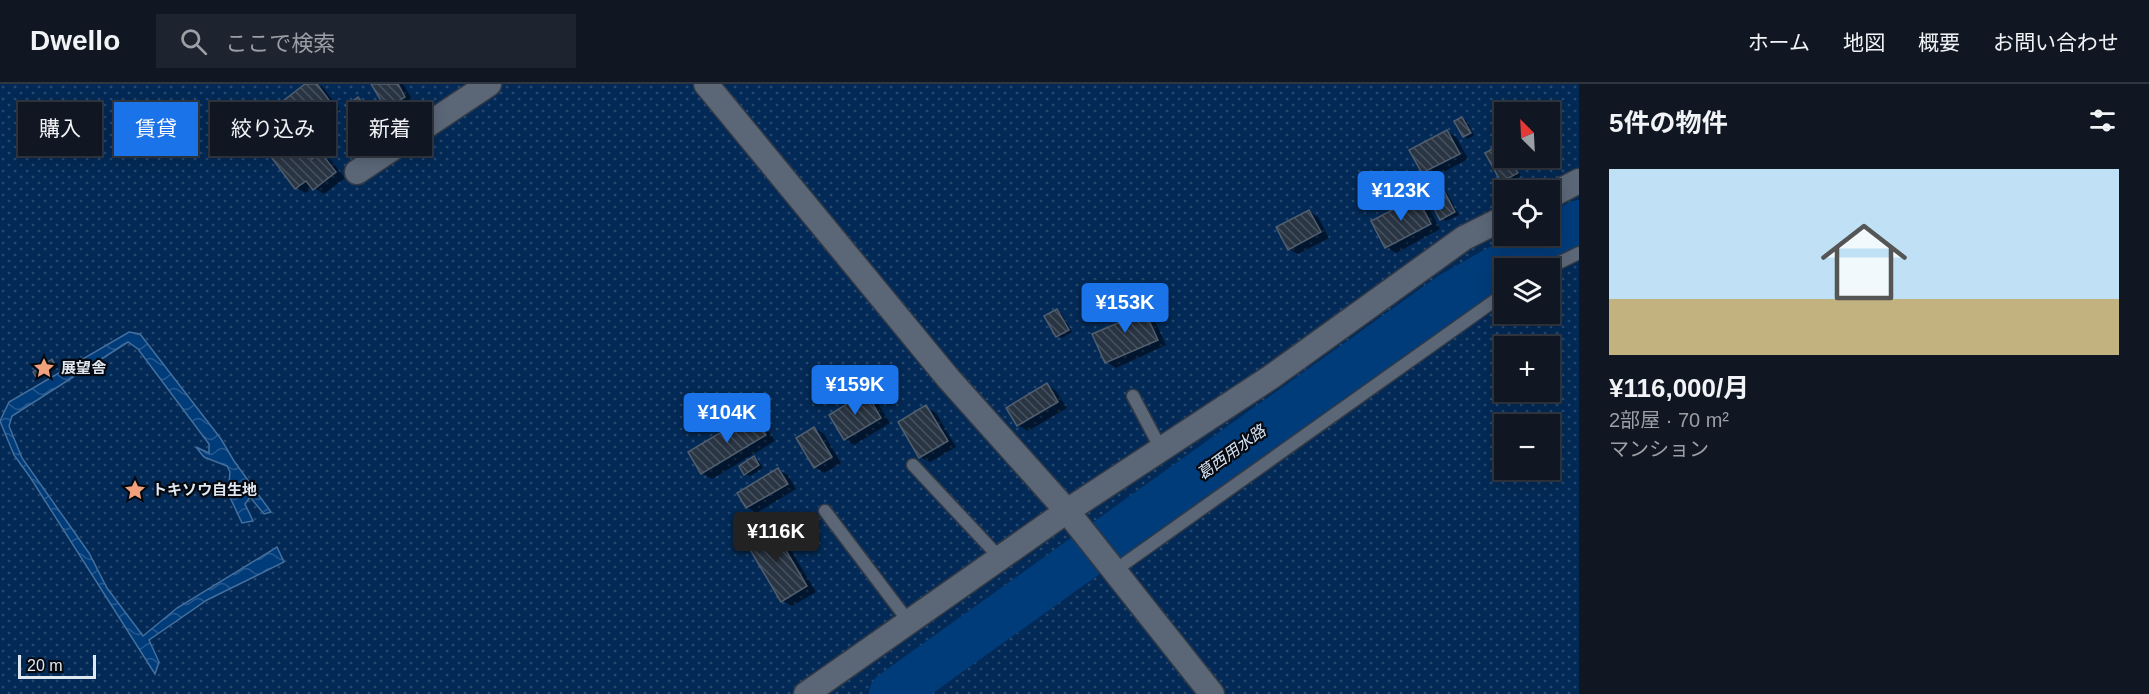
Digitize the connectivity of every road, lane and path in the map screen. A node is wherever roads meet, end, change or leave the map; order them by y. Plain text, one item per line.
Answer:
1 (489, 84) edge
2 (706, 84) edge
3 (357, 172) dead end
4 (1579, 181) edge
5 (1560, 191) edge
6 (1494, 223) edge
7 (1579, 253) edge
8 (1560, 262) edge
9 (1494, 301) edge
10 (1133, 396) dead end
11 (1161, 449) junction
12 (913, 465) dead end
13 (825, 511) dead end
14 (1071, 517) junction
15 (1000, 558) junction
16 (1111, 567) junction
17 (909, 622) junction
18 (806, 694) edge
19 (1212, 694) edge

1 - 3 street
2 - 14 street
4 - 5 street
6 - 11 street
7 - 8 lane
9 - 16 lane
10 - 11 lane
11 - 14 street
12 - 15 lane
13 - 17 lane
14 - 15 street
14 - 16 street
15 - 17 street
16 - 19 street
17 - 18 street

